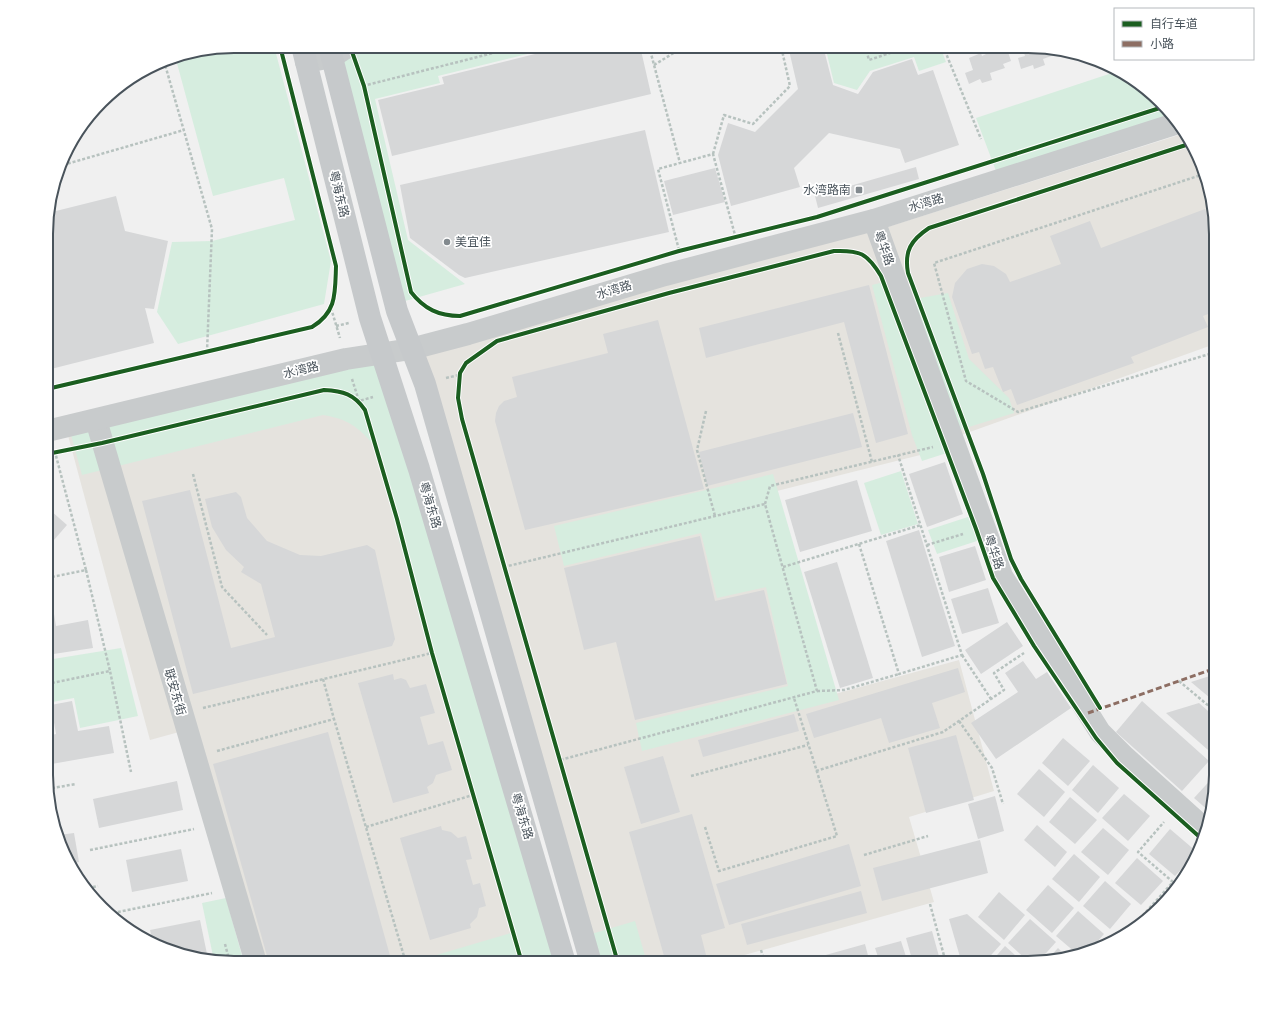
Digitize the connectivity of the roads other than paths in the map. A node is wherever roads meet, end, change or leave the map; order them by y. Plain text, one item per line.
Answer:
1 (338, 53) edge
2 (304, 54) edge
3 (1173, 125) edge
4 (874, 220) junction
5 (411, 349) junction
6 (381, 354) junction
7 (96, 420) junction
8 (53, 430) edge
9 (1202, 826) edge
10 (254, 956) edge
11 (563, 956) edge
12 (589, 956) edge

1 - 5 main road, 粤海东路
2 - 6 main road, 粤海东路
3 - 4 street, 水湾路
4 - 5 street, 水湾路
4 - 9 street, 粤华路
5 - 6 street, 水湾路
5 - 12 main road, 粤海东路
6 - 7 street, 水湾路
6 - 11 main road, 粤海东路
7 - 8 street, 水湾路
7 - 10 street, 联安东街

